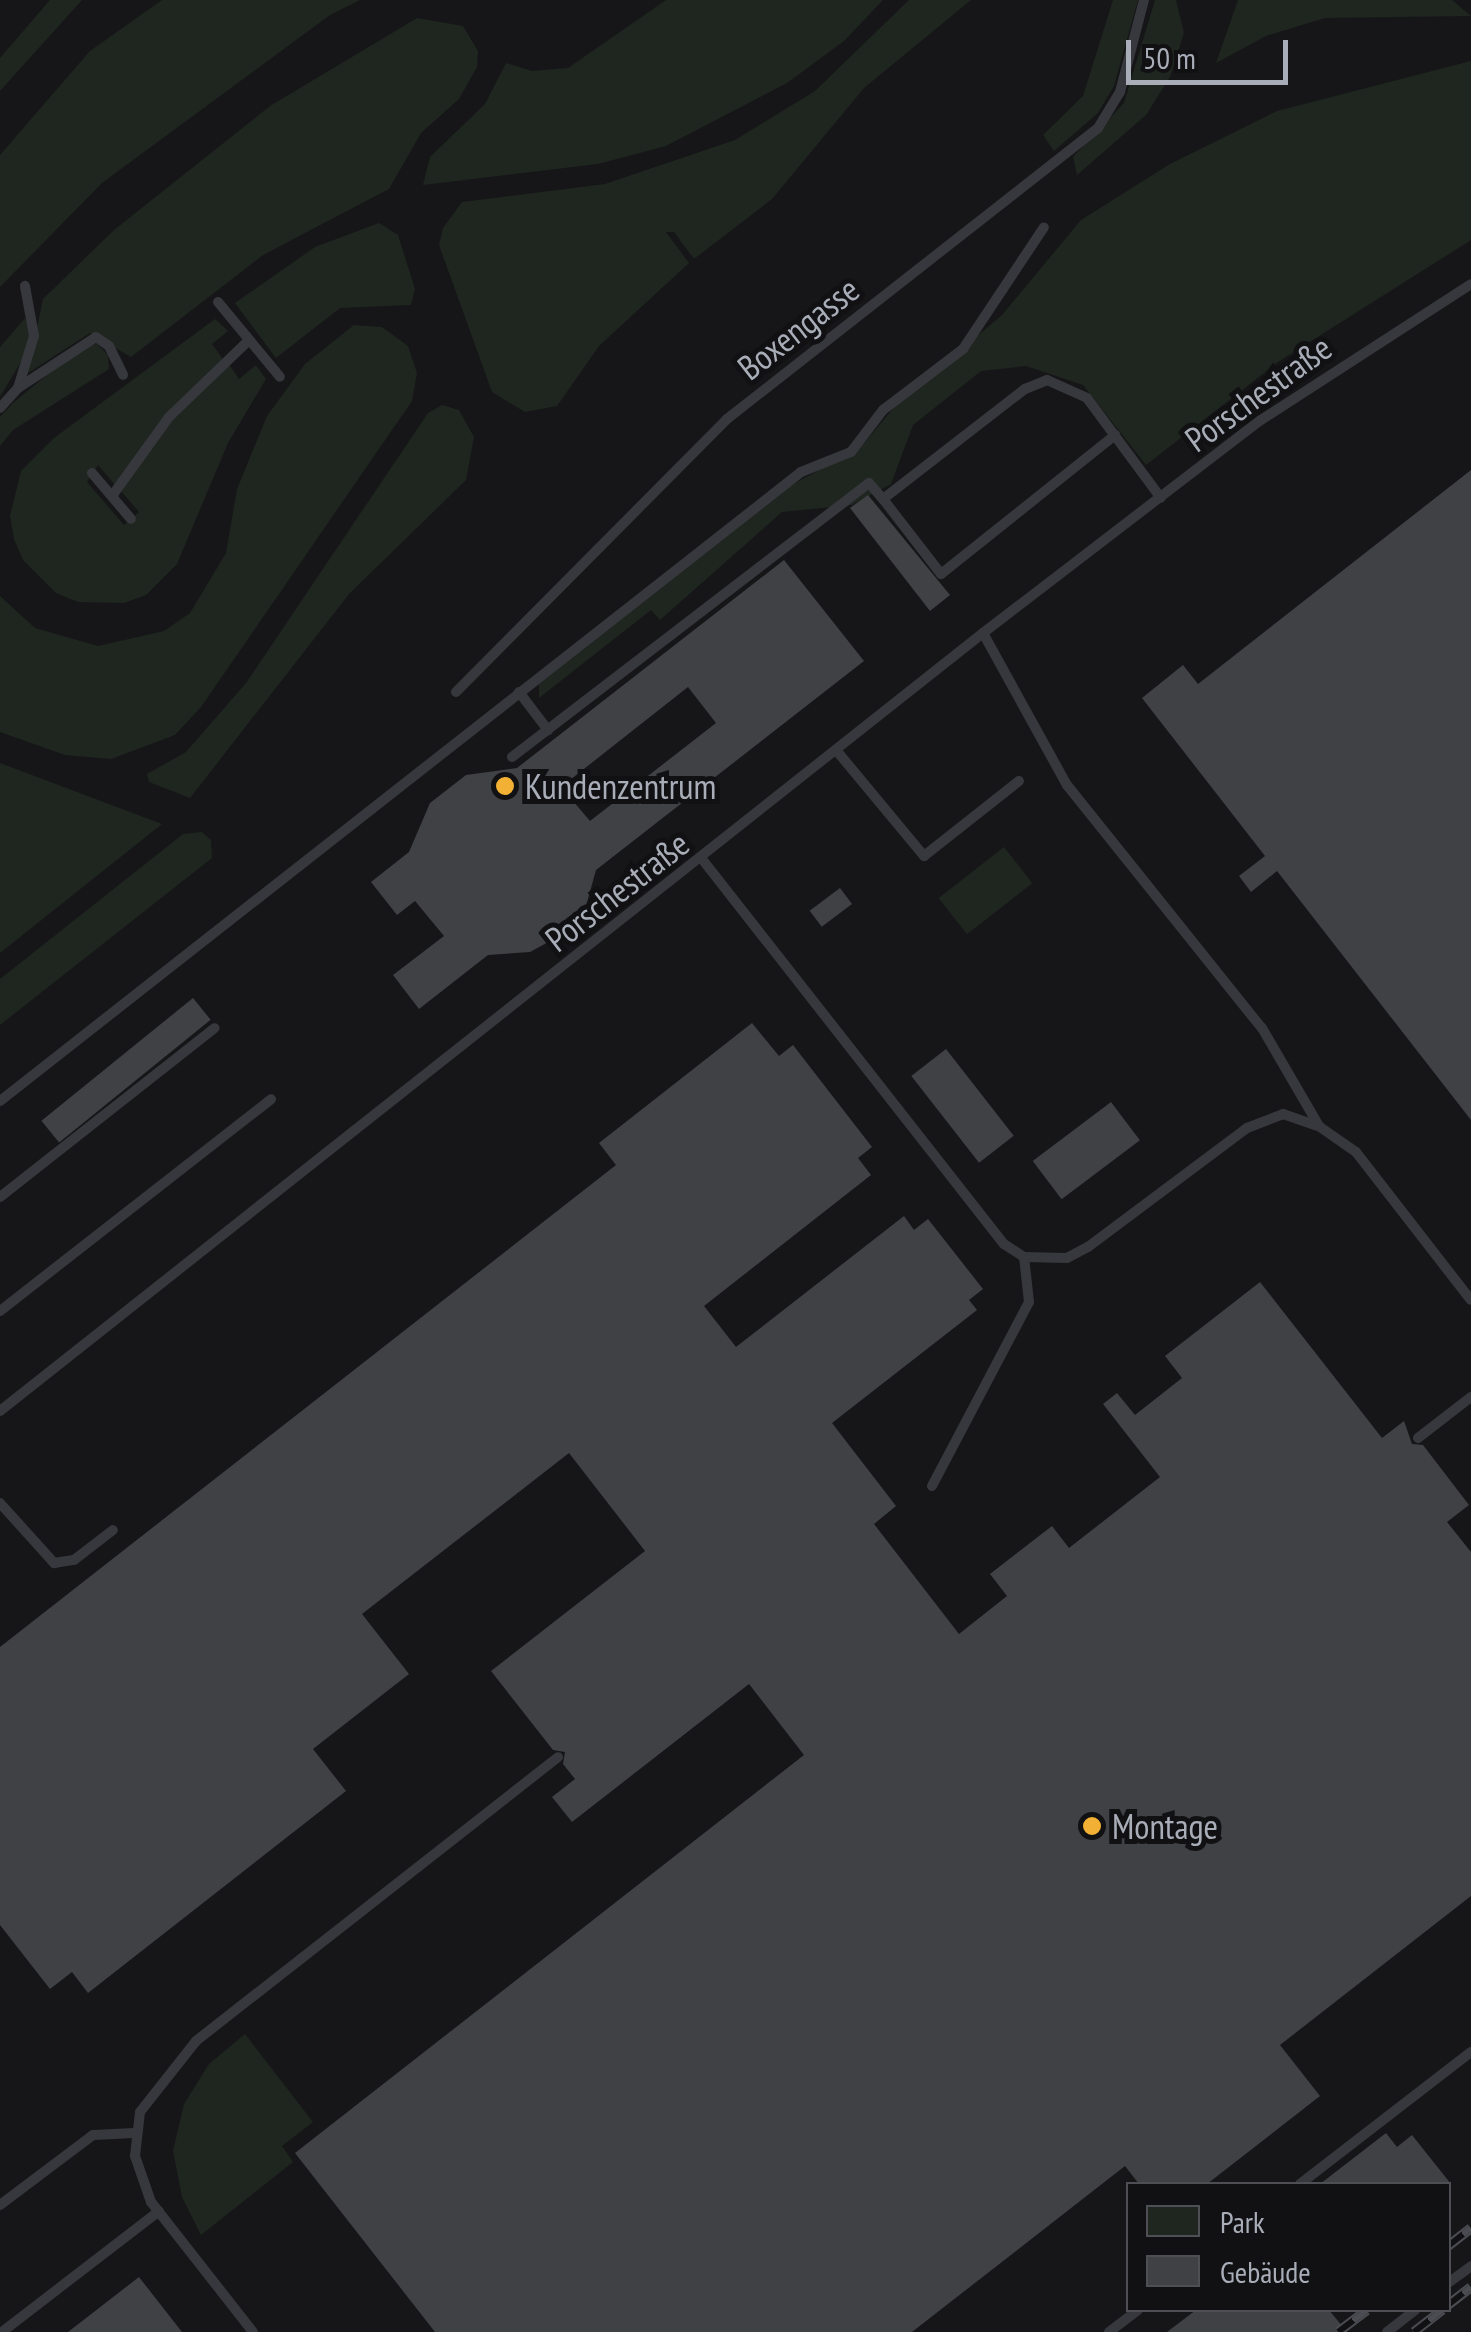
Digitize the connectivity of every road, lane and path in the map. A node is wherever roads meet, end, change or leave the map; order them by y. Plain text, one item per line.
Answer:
1 (1144, 0) edge
2 (1044, 227) dead end
3 (1471, 284) edge
4 (25, 286) dead end
5 (218, 302) dead end
6 (249, 340) junction
7 (123, 375) dead end
8 (280, 377) dead end
9 (18, 388) junction
10 (0, 408) edge
11 (1115, 435) junction
12 (92, 473) dead end
13 (112, 496) junction
14 (1161, 498) junction
15 (883, 499) junction
16 (131, 519) dead end
17 (983, 633) junction
18 (456, 692) dead end
19 (519, 692) junction
20 (548, 730) junction
21 (836, 750) junction
22 (512, 757) dead end
23 (1019, 781) dead end
24 (702, 859) junction
25 (215, 1028) dead end
26 (271, 1099) dead end
27 (0, 1101) edge
28 (1320, 1127) junction
29 (0, 1197) edge
30 (1024, 1257) junction
31 (1471, 1300) edge
32 (0, 1311) edge
33 (1471, 1398) edge
34 (0, 1411) edge
35 (1418, 1438) dead end
36 (932, 1486) dead end
37 (0, 1503) edge
38 (113, 1530) dead end
39 (558, 1757) dead end
40 (1471, 2052) edge
41 (134, 2132) junction
42 (1303, 2182) edge
43 (0, 2204) edge
44 (159, 2211) junction
45 (1471, 2266) edge
46 (1451, 2282) edge
47 (1135, 2312) edge
48 (1413, 2312) edge
49 (2, 2332) edge
50 (253, 2332) edge
51 (1109, 2332) edge
52 (1387, 2332) edge

1 - 18 lane, Boxengasse
2 - 19 lane
3 - 14 lane, Porschestraße
4 - 9 lane
5 - 6 lane
6 - 8 lane
6 - 13 lane
7 - 9 lane
9 - 10 lane
11 - 14 lane
11 - 15 lane
11 - 15 lane
12 - 13 lane
13 - 16 lane
14 - 17 lane, Porschestraße
15 - 20 lane
17 - 21 lane, Porschestraße
17 - 28 lane
19 - 20 lane
19 - 27 lane
20 - 22 lane
21 - 23 lane
21 - 24 lane, Porschestraße
24 - 30 lane
24 - 34 lane, Porschestraße
25 - 29 lane
26 - 32 lane
28 - 30 lane
28 - 31 lane
30 - 36 lane
33 - 35 lane
37 - 38 lane
39 - 41 lane
40 - 42 lane
41 - 43 lane
41 - 44 lane
44 - 49 lane
44 - 50 lane
45 - 46 lane
47 - 51 lane
48 - 52 lane

